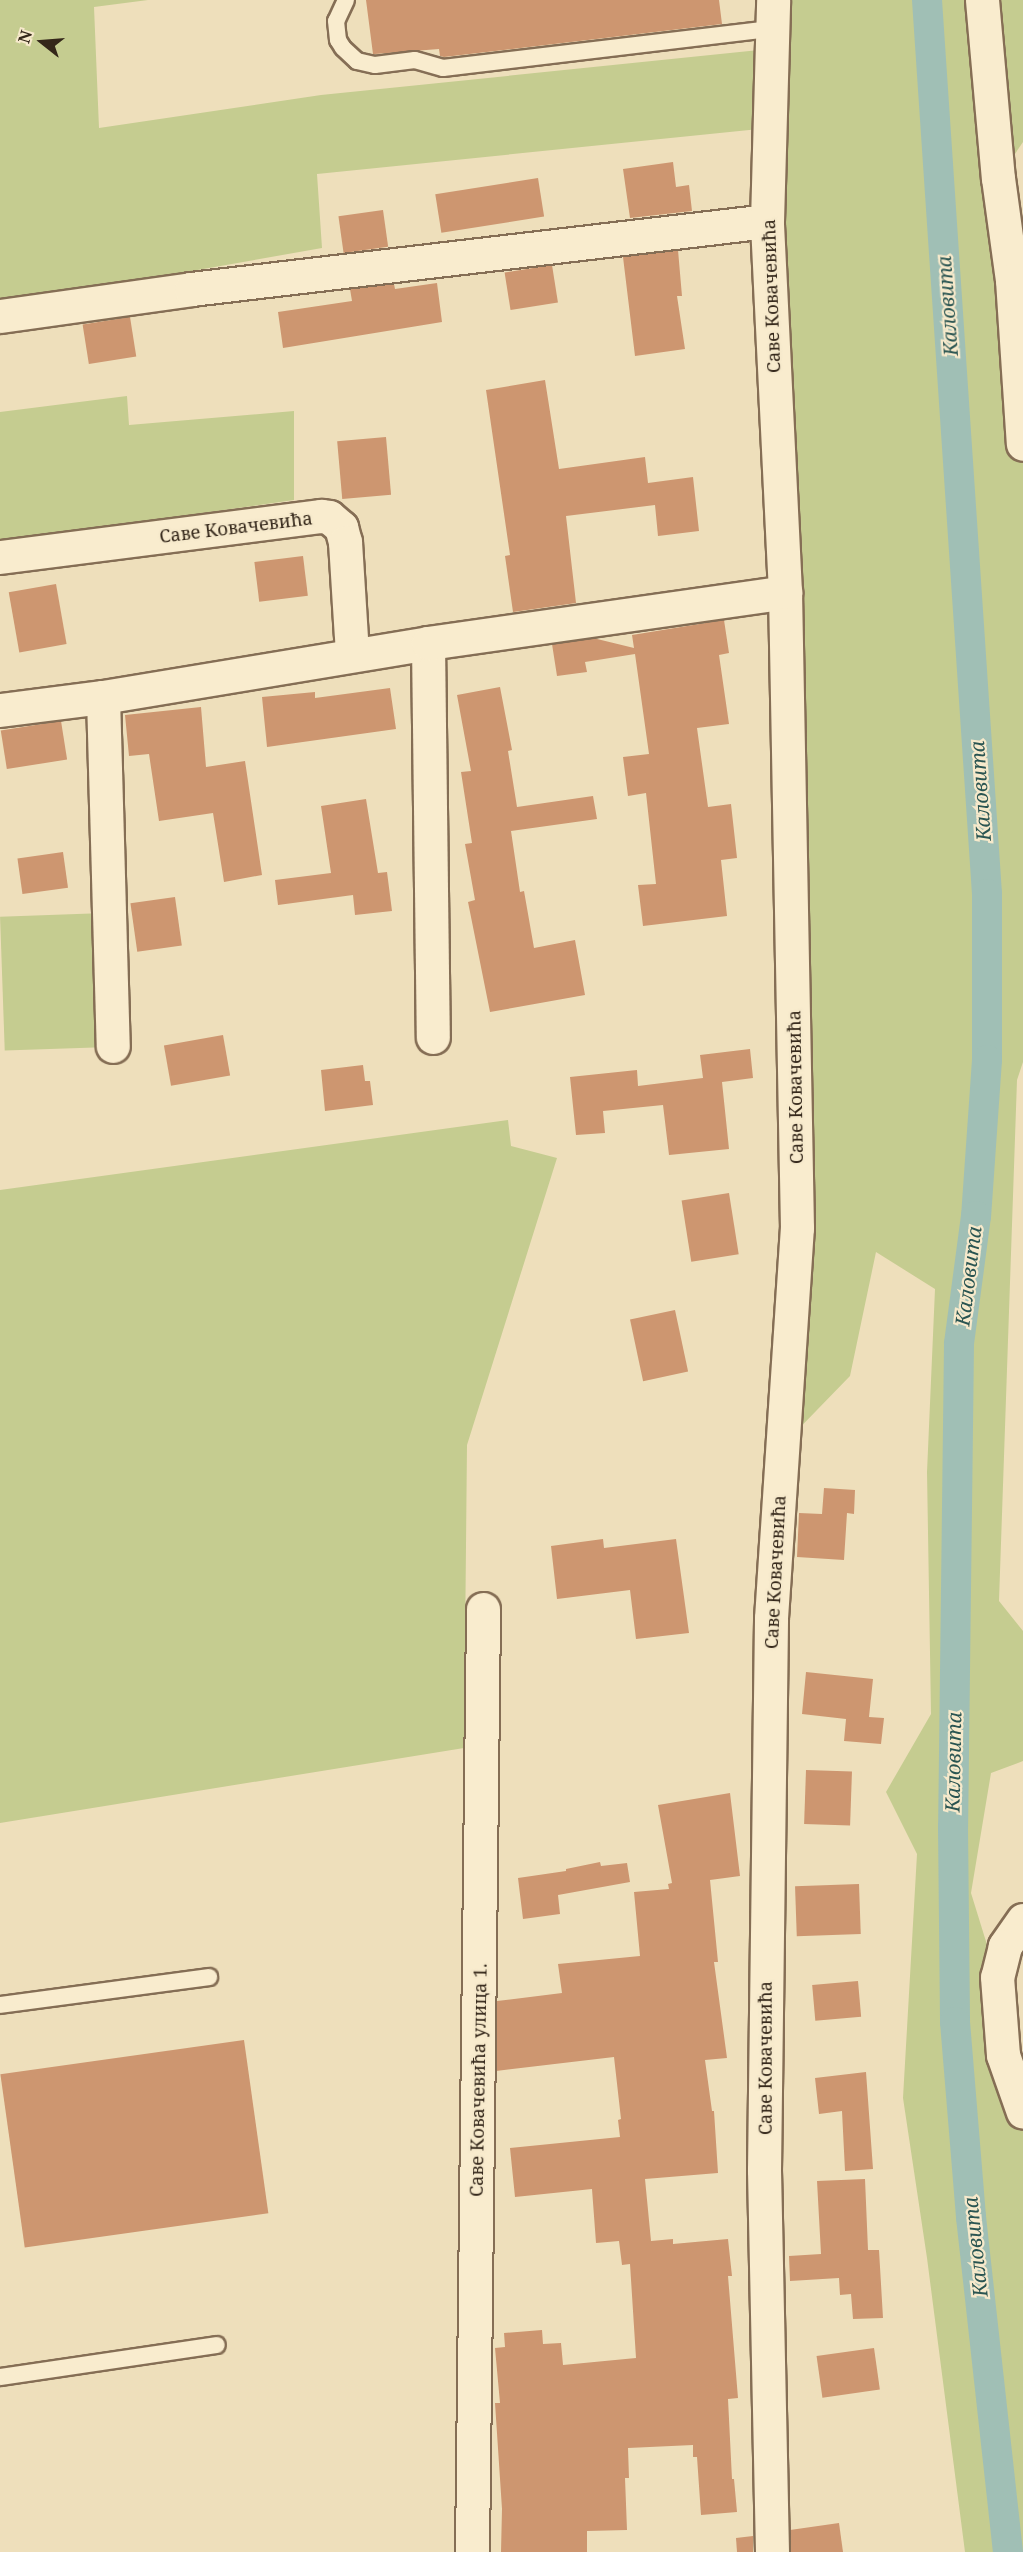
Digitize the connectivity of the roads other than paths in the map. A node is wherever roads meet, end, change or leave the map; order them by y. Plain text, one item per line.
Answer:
1 (346, 0) edge
2 (982, 0) edge
3 (772, 14) edge
4 (767, 221) junction
5 (1017, 280) edge
6 (0, 316) edge
7 (1023, 444) edge
8 (0, 557) edge
9 (785, 592) junction
10 (428, 643) junction
11 (352, 654) junction
12 (103, 697) junction
13 (0, 710) edge
14 (433, 1037) dead end
15 (113, 1046) dead end
16 (483, 1609) dead end
17 (1023, 1920) edge
18 (209, 1977) dead end
19 (0, 2005) edge
20 (1023, 2112) edge
21 (217, 2345) dead end
22 (0, 2377) edge
23 (472, 2552) edge
24 (772, 2552) edge

1 - 3 lane
2 - 5 street
3 - 4 street, Саве Ковачевића
4 - 6 street
4 - 9 street, Саве Ковачевића
5 - 7 street
8 - 11 street, Саве Ковачевића
9 - 10 street
9 - 24 street, Саве Ковачевића
10 - 11 street
10 - 14 street
11 - 12 street
12 - 13 street
12 - 15 street
16 - 23 street, Саве Ковачевића улица 1.
17 - 20 street
18 - 19 lane
21 - 22 lane

